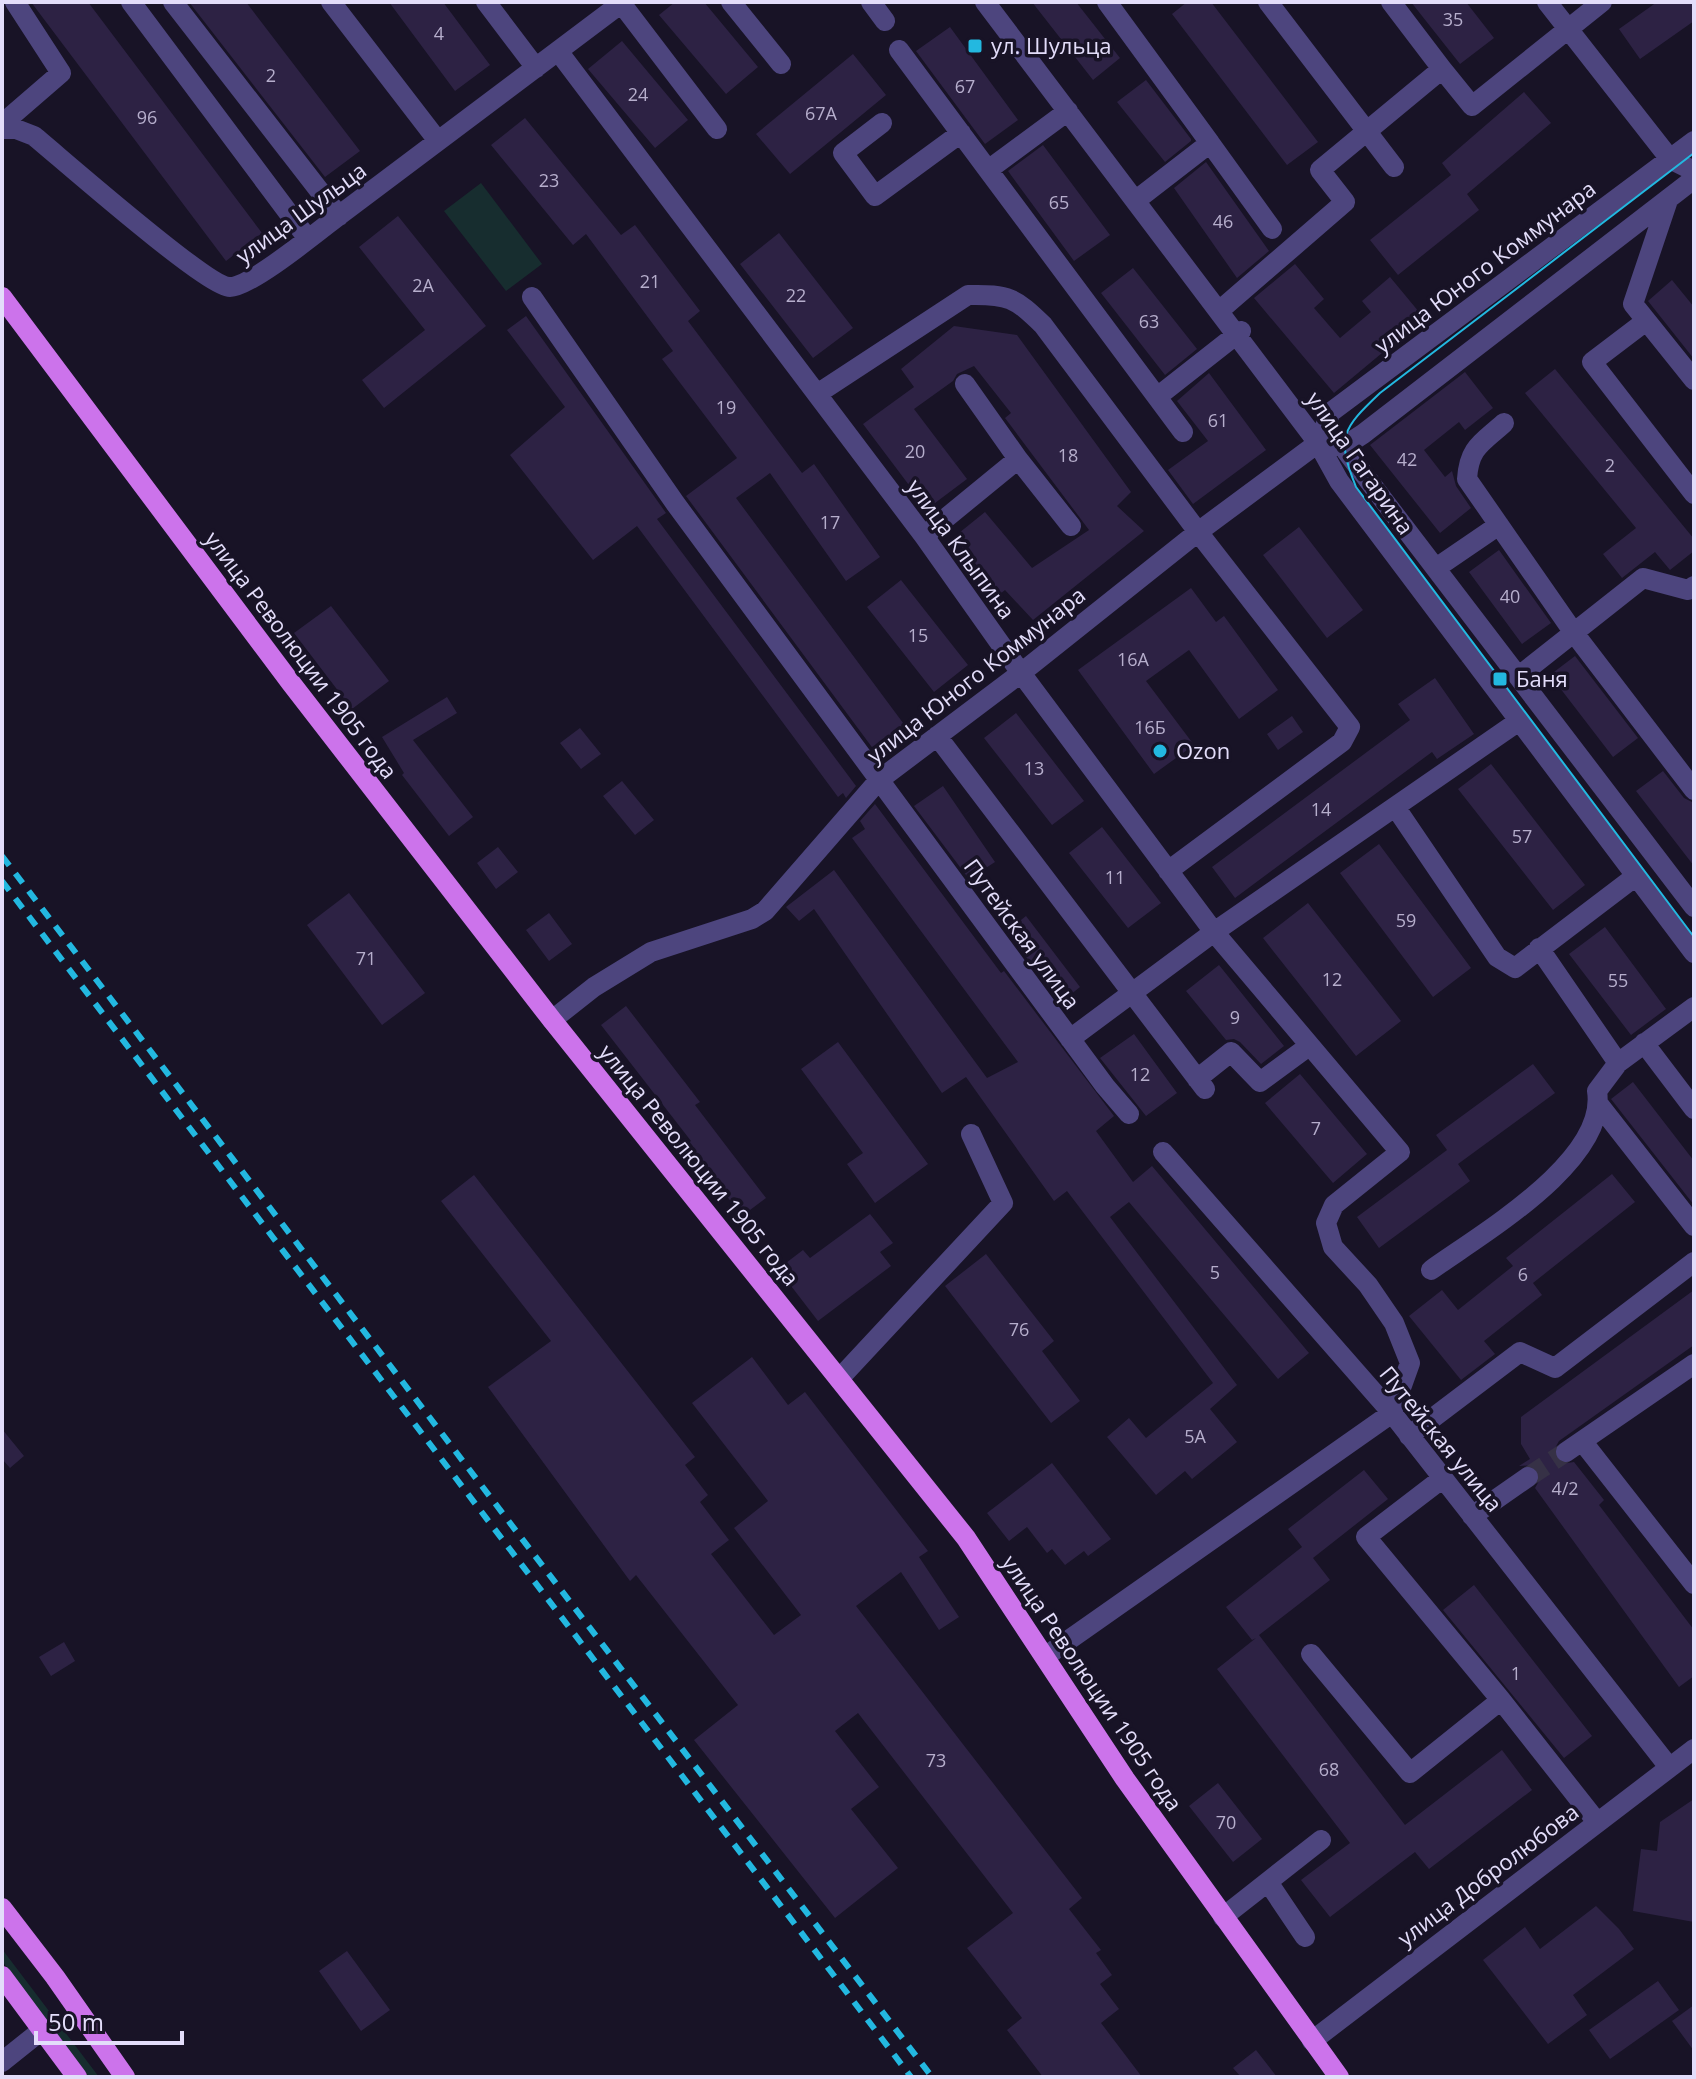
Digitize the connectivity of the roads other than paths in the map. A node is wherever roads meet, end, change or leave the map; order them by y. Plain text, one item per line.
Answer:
1 (15, 2) edge
2 (131, 2) edge
3 (173, 2) edge
4 (331, 2) edge
5 (486, 2) edge
6 (731, 2) edge
7 (871, 2) edge
8 (985, 2) edge
9 (1107, 2) edge
10 (1268, 2) edge
11 (1391, 2) edge
12 (1547, 2) edge
13 (1602, 2) edge
14 (622, 3) edge
15 (885, 21) dead end
16 (1568, 29) junction
17 (899, 50) dead end
18 (558, 51) junction
19 (781, 64) dead end
20 (536, 68) junction
21 (1442, 69) junction
22 (1068, 111) junction
23 (882, 123) dead end
24 (2, 126) edge
25 (717, 129) dead end
26 (1367, 131) junction
27 (961, 133) junction
28 (438, 141) junction
29 (1694, 141) edge
30 (1210, 143) junction
31 (1670, 159) junction
32 (1394, 167) dead end
33 (988, 170) junction
34 (1694, 171) edge
35 (1694, 179) edge
36 (1668, 199) junction
37 (1135, 201) junction
38 (339, 216) junction
39 (1272, 229) dead end
40 (308, 239) junction
41 (2, 297) edge
42 (532, 297) dead end
43 (1219, 311) junction
44 (1646, 321) junction
45 (1239, 333) junction
46 (1694, 380) edge
47 (965, 384) dead end
48 (817, 394) junction
49 (1157, 397) junction
50 (1504, 423) dead end
51 (1183, 432) dead end
52 (1318, 443) junction
53 (1343, 447) junction
54 (1018, 459) junction
55 (1694, 494) edge
56 (1499, 525) junction
57 (1071, 526) dead end
58 (1198, 532) junction
59 (924, 536) junction
60 (1436, 568) junction
61 (1694, 586) edge
62 (1574, 633) junction
63 (1021, 673) junction
64 (1519, 676) junction
65 (1519, 721) junction
66 (937, 736) junction
67 (879, 780) junction
68 (1694, 790) edge
69 (1396, 808) junction
70 (1168, 871) junction
71 (1636, 876) junction
72 (1694, 907) edge
73 (1214, 932) junction
74 (1539, 948) junction
75 (1694, 953) edge
76 (1132, 994) junction
77 (1694, 1007) edge
78 (552, 1020) junction
79 (1070, 1039) junction
80 (1644, 1043) junction
81 (1309, 1046) junction
82 (1618, 1063) junction
83 (1600, 1106) junction
84 (1694, 1109) edge
85 (1129, 1114) dead end
86 (971, 1134) dead end
87 (1163, 1152) dead end
88 (1694, 1226) edge
89 (1694, 1262) edge
90 (1431, 1270) dead end
91 (1694, 1364) edge
92 (839, 1379) junction
93 (1392, 1413) junction
94 (1409, 1436) junction
95 (1528, 1477) tunnel mouth
96 (1443, 1478) junction
97 (1472, 1516) junction
98 (1694, 1584) edge
99 (1311, 1654) dead end
100 (1046, 1656) junction
101 (1501, 1700) junction
102 (1694, 1749) edge
103 (1669, 1767) junction
104 (1597, 1822) junction
105 (1321, 1840) dead end
106 (1268, 1882) junction
107 (2, 1908) edge
108 (1223, 1917) junction
109 (1305, 1937) dead end
110 (2, 1976) edge
111 (42, 2030) junction
112 (1312, 2041) junction
113 (2, 2062) edge
114 (77, 2077) edge
115 (125, 2077) edge
116 (1339, 2077) edge

1 - 24 street
2 - 40 street
3 - 38 street
4 - 28 street
5 - 20 street
6 - 19 street
7 - 15 street
8 - 22 street, улица Гагарина
9 - 30 street
10 - 26 street
11 - 21 street
12 - 16 street
13 - 16 street
14 - 18 street, улица Шульца
14 - 25 street
16 - 21 street
16 - 31 street
17 - 27 street
18 - 20 street, улица Шульца
18 - 48 street, улица Клыпина
20 - 28 street, улица Шульца
21 - 26 street
22 - 33 street
22 - 37 street, улица Гагарина
23 - 27 street
24 - 40 street, улица Шульца
26 - 32 street
26 - 43 street
27 - 33 street
28 - 38 street, улица Шульца
29 - 31 street, улица Юного Коммунара
30 - 37 street
30 - 39 street
31 - 34 street
31 - 52 street, улица Юного Коммунара
33 - 49 street
35 - 36 street
36 - 44 street
36 - 53 street
37 - 43 street, улица Гагарина
38 - 40 street, улица Шульца
41 - 78 main road, улица Революции 1905 года
42 - 67 street, Путейская улица
43 - 45 street, улица Гагарина
44 - 46 street
44 - 55 street
45 - 49 street
45 - 52 street, улица Гагарина
47 - 54 street
48 - 58 street
48 - 59 street, улица Клыпина
49 - 51 street
50 - 56 street
52 - 53 street
52 - 58 street, улица Юного Коммунара
52 - 65 street, улица Гагарина
53 - 60 street, улица Гагарина
54 - 57 street
54 - 59 street
56 - 60 street
56 - 62 street
58 - 63 street, улица Юного Коммунара
58 - 70 street
59 - 63 street, улица Клыпина
60 - 64 street, улица Гагарина
61 - 62 street
62 - 64 street
62 - 68 street
63 - 66 street, улица Юного Коммунара
63 - 70 street, улица Клыпина
64 - 72 street, улица Гагарина
65 - 69 street
65 - 71 street, улица Гагарина
66 - 67 street, улица Юного Коммунара
66 - 76 street
67 - 78 street, улица Юного Коммунара
67 - 79 street, Путейская улица
69 - 73 street
69 - 74 street
70 - 73 street, улица Клыпина
71 - 74 street
71 - 75 street, улица Гагарина
73 - 76 street
73 - 81 street, улица Клыпина
74 - 82 street
76 - 79 street
76 - 81 street
77 - 80 street
78 - 92 main road, улица Революции 1905 года
79 - 85 street, Путейская улица
80 - 82 street
80 - 84 street
81 - 93 street, улица Клыпина
82 - 83 street
83 - 88 street
83 - 90 street
86 - 92 street
87 - 93 street, Путейская улица
89 - 94 street
91 - 98 street
92 - 100 main road, улица Революции 1905 года
93 - 94 street, Путейская улица
93 - 100 street
94 - 96 street, Путейская улица
95 - 97 street
96 - 97 street, Путейская улица
96 - 101 street
97 - 103 street, Путейская улица
99 - 101 street
100 - 108 main road, улица Революции 1905 года
101 - 104 street
102 - 103 street, улица Добролюбова
103 - 104 street, улица Добролюбова
104 - 112 street, улица Добролюбова
105 - 106 street
106 - 108 street
106 - 109 street
107 - 115 main road
108 - 112 main road, улица Революции 1905 года
110 - 111 main road
111 - 113 street
111 - 114 main road
112 - 116 main road, улица Революции 1905 года

